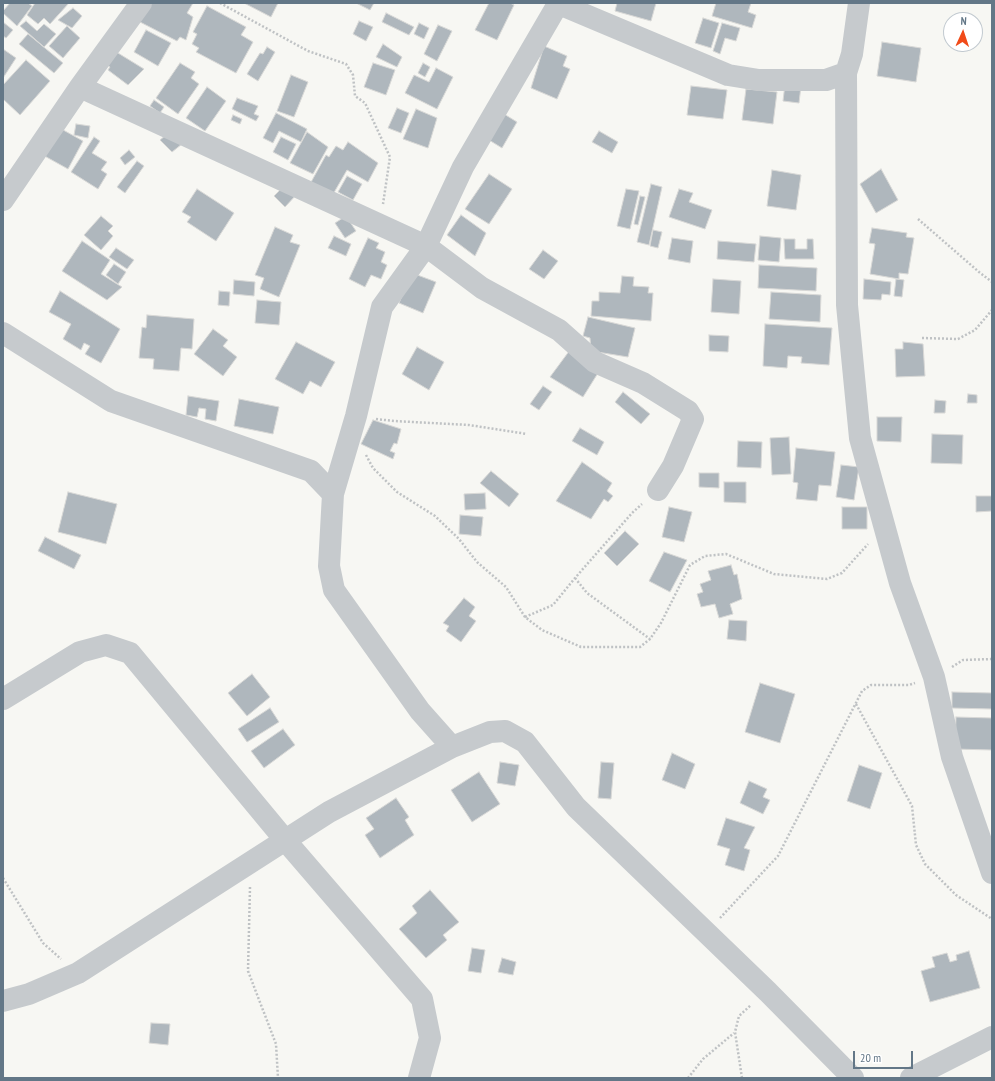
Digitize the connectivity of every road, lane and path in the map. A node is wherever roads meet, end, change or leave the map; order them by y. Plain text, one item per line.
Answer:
1 (141, 3) edge
2 (220, 3) edge
3 (859, 3) edge
4 (557, 4) edge
5 (846, 72) junction
6 (80, 88) junction
7 (3, 200) edge
8 (918, 219) dead end
9 (380, 225) junction
10 (426, 246) junction
11 (992, 282) edge
12 (992, 310) edge
13 (3, 333) edge
14 (922, 338) dead end
15 (354, 422) junction
16 (527, 434) dead end
17 (658, 490) joint
18 (333, 494) junction
19 (885, 526) junction
20 (574, 578) junction
21 (525, 617) junction
22 (650, 639) junction
23 (992, 659) edge
24 (934, 677) junction
25 (3, 699) edge
26 (856, 704) junction
27 (452, 747) junction
28 (285, 840) junction
29 (251, 862) junction
30 (992, 873) edge
31 (3, 878) edge
32 (992, 919) edge
33 (706, 932) junction
34 (78, 973) junction
35 (768, 992) junction
36 (3, 1001) edge
37 (735, 1032) junction
38 (992, 1037) edge
39 (278, 1078) edge
40 (419, 1078) edge
41 (688, 1078) edge
42 (742, 1078) edge
43 (853, 1078) edge
44 (911, 1078) edge

1 - 6 street
2 - 9 path
3 - 5 street
4 - 5 street
4 - 10 street
5 - 19 street
6 - 7 street
6 - 9 street
8 - 11 path
9 - 10 street
10 - 15 street
10 - 17 street
12 - 14 path
13 - 18 street
15 - 16 path
15 - 18 street
15 - 21 path
17 - 20 path
18 - 27 street
19 - 22 path
19 - 24 street
20 - 21 path
20 - 22 path
21 - 22 path
23 - 24 path
24 - 26 path
24 - 30 street
25 - 28 street
26 - 32 path
26 - 33 path
27 - 28 street
27 - 33 street
28 - 29 street
28 - 40 street
29 - 34 street
29 - 39 path
31 - 34 path
33 - 35 street
34 - 36 street
35 - 37 path
35 - 43 street
37 - 41 path
37 - 42 path
38 - 44 street

